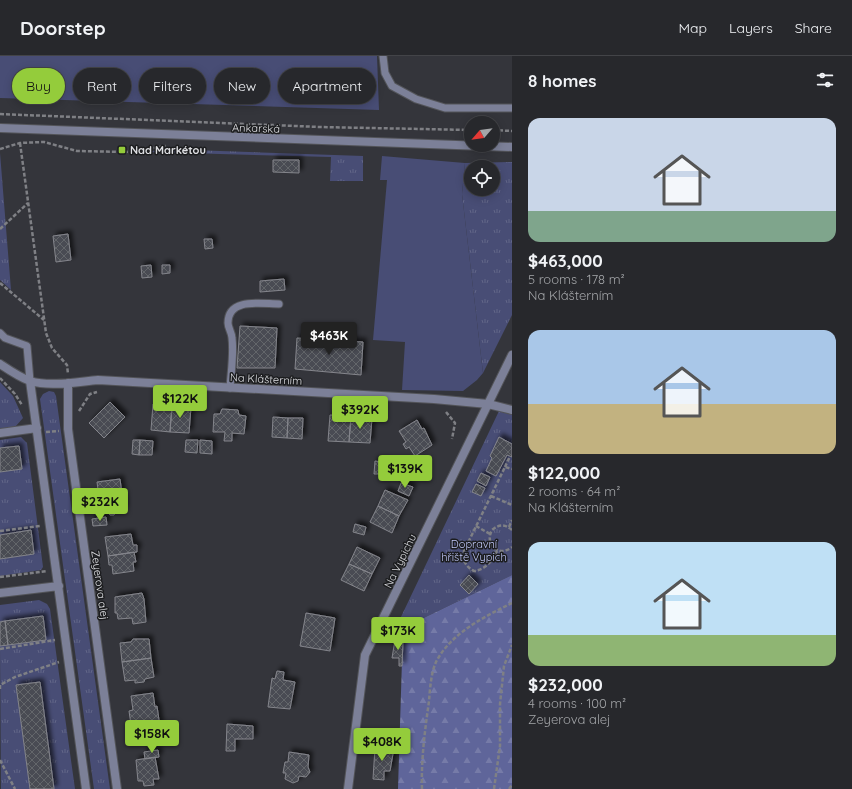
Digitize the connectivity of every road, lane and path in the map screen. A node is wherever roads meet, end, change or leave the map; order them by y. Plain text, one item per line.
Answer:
1 (384, 56) edge
2 (512, 108) edge
3 (0, 113) edge
4 (0, 128) edge
5 (464, 130) edge
6 (500, 130) edge
7 (512, 131) edge
8 (20, 143) junction
9 (167, 146) dead end
10 (512, 147) edge
11 (0, 149) edge
12 (29, 203) junction
13 (0, 229) edge
14 (0, 283) edge
15 (279, 304) dead end
16 (44, 321) junction
17 (0, 333) edge
18 (512, 355) edge
19 (0, 364) edge
20 (30, 381) junction
21 (68, 383) junction
22 (230, 388) junction
23 (103, 389) dead end
24 (488, 404) junction
25 (441, 410) dead end
26 (512, 410) edge
27 (76, 415) dead end
28 (37, 428) junction
29 (0, 433) edge
30 (452, 439) dead end
31 (510, 456) dead end
32 (505, 467) junction
33 (512, 468) edge
34 (491, 496) junction
35 (512, 505) edge
36 (512, 520) edge
37 (41, 526) dead end
38 (476, 526) junction
39 (509, 527) junction
40 (512, 530) edge
41 (0, 531) edge
42 (490, 534) junction
43 (512, 547) edge
44 (498, 551) junction
45 (47, 571) dead end
46 (0, 577) edge
47 (59, 586) junction
48 (0, 593) edge
49 (512, 603) edge
50 (57, 640) dead end
51 (512, 645) edge
52 (0, 648) edge
53 (60, 662) dead end
54 (0, 684) edge
55 (0, 689) edge
56 (0, 760) edge
57 (512, 785) edge
58 (15, 789) edge
59 (86, 789) edge
60 (116, 789) edge
61 (348, 789) edge
62 (422, 789) edge
63 (494, 789) edge
64 (509, 789) edge

1 - 2 lane
3 - 5 path
4 - 10 street, Ankarská
6 - 7 path
8 - 9 path
8 - 11 path
8 - 12 path
12 - 13 path
12 - 16 path
14 - 16 path
15 - 22 lane
16 - 21 path
17 - 20 lane
18 - 24 street, Na Vypichu
19 - 20 street, Na Klášterním
20 - 21 street, Na Klášterním
20 - 28 street
21 - 22 street, Na Klášterním
21 - 60 street, Zeyerova alej
22 - 24 street, Na Klášterním
23 - 27 path
24 - 26 street, Na Klášterním
24 - 61 street, Na Vypichu
25 - 30 path
28 - 29 street
28 - 47 street
31 - 32 path
32 - 33 path
32 - 34 path
34 - 35 path
34 - 38 path
36 - 39 path
37 - 41 path
38 - 42 path
38 - 44 path
39 - 40 path
39 - 42 path
42 - 44 path
43 - 44 path
45 - 46 path
47 - 48 street
47 - 59 street
49 - 62 path
50 - 52 path
51 - 63 path
53 - 54 path
54 - 55 path
56 - 58 path
57 - 64 path

